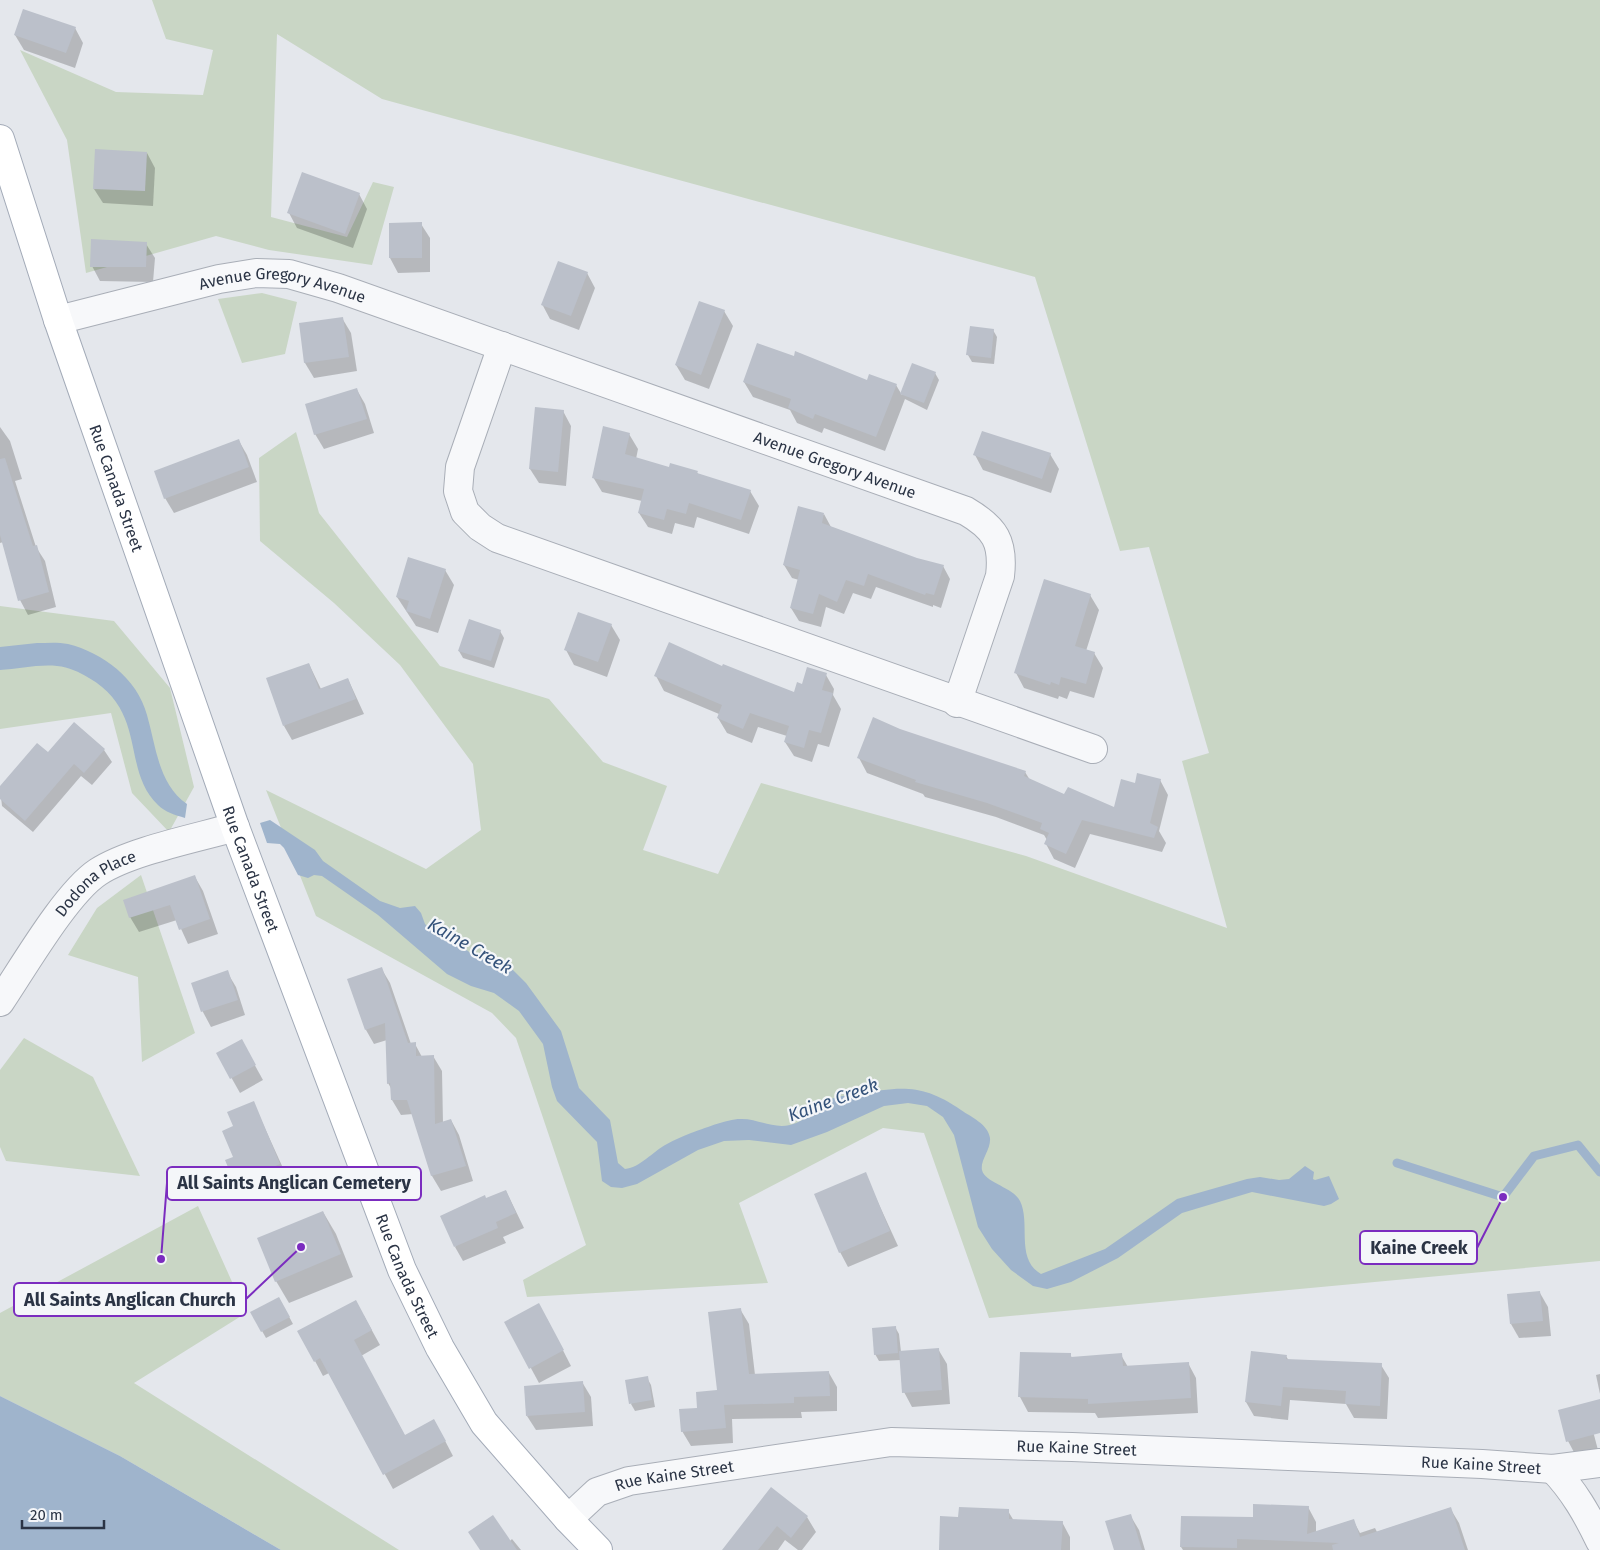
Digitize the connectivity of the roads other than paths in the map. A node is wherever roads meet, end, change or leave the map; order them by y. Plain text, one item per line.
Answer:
1 (0, 139) edge
2 (58, 320) junction
3 (502, 346) junction
4 (957, 702) junction
5 (1093, 749) dead end
6 (235, 827) junction
7 (0, 1002) edge
8 (1600, 1463) edge
9 (1553, 1469) junction
10 (568, 1519) junction
11 (1600, 1541) edge
12 (598, 1550) edge

1 - 2 main road, Rue Canada Street
2 - 3 street, Avenue Gregory Avenue
2 - 6 main road, Rue Canada Street
3 - 4 street
3 - 4 street, Avenue Gregory Avenue
4 - 5 street
6 - 7 street, Dodona Place
6 - 10 main road, Rue Canada Street
8 - 9 street, Rue Kaine Street
9 - 10 street, Rue Kaine Street
9 - 11 street
10 - 12 main road, Rue Canada Street

